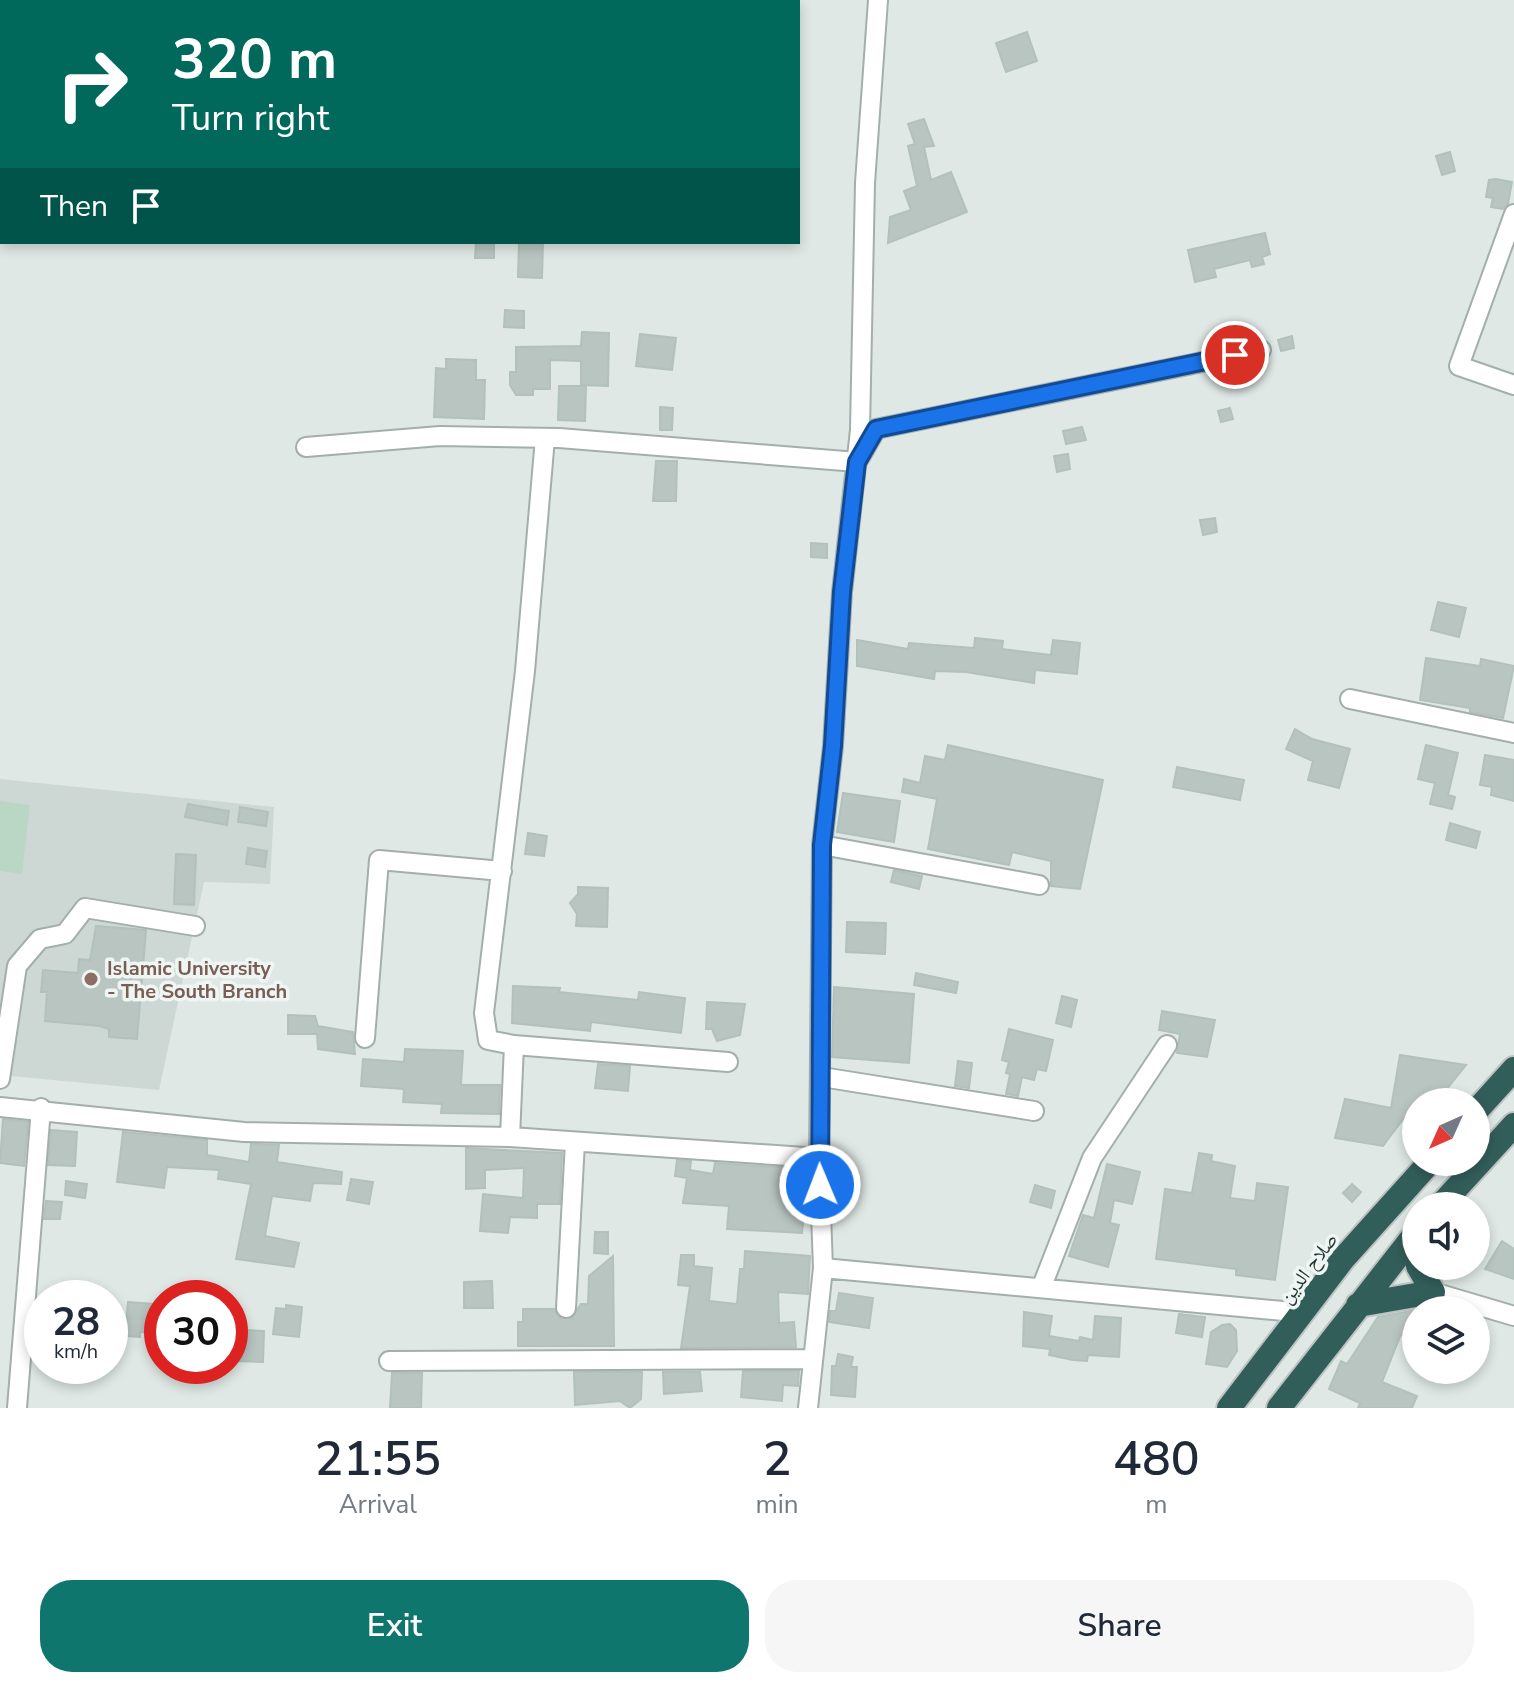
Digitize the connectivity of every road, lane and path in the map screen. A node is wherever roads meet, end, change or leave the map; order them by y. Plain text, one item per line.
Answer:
1 (878, 0) edge
2 (1514, 214) edge
3 (1261, 350) dead end
4 (1514, 385) edge
5 (545, 438) junction
6 (306, 447) dead end
7 (857, 462) junction
8 (1350, 699) dead end
9 (1514, 733) edge
10 (822, 845) junction
11 (502, 871) junction
12 (1039, 885) dead end
13 (195, 926) dead end
14 (365, 1038) dead end
15 (514, 1045) junction
16 (1167, 1045) dead end
17 (728, 1062) dead end
18 (1514, 1069) edge
19 (822, 1077) junction
20 (0, 1079) edge
21 (1490, 1096) edge
22 (0, 1107) edge
23 (41, 1108) junction
24 (1034, 1111) dead end
25 (1514, 1125) edge
26 (510, 1137) junction
27 (575, 1142) junction
28 (819, 1158) junction
29 (1417, 1176) edge
30 (1453, 1192) edge
31 (1402, 1256) edge
32 (823, 1268) junction
33 (1426, 1280) edge
34 (1042, 1286) junction
35 (1433, 1292) junction
36 (1358, 1305) junction
37 (566, 1308) dead end
38 (1304, 1313) junction
39 (1514, 1316) edge
40 (813, 1359) junction
41 (389, 1361) dead end
42 (17, 1408) edge
43 (808, 1408) edge
44 (1229, 1408) edge
45 (1279, 1408) edge

1 - 7 street
2 - 4 street
3 - 7 street
5 - 6 street
5 - 7 street
5 - 11 street
7 - 10 street
8 - 9 street
10 - 12 street
10 - 19 street
11 - 14 street
11 - 15 street
13 - 20 street
15 - 17 street
15 - 26 street
16 - 34 street
18 - 21 highway
19 - 24 street
19 - 28 street
22 - 23 street
23 - 26 street
23 - 42 street
25 - 30 highway
26 - 27 street
27 - 28 street
27 - 37 street
28 - 32 street
29 - 38 highway, صلاح الدين
31 - 36 highway
32 - 34 street
32 - 40 street
33 - 35 highway
34 - 38 street
35 - 36 highway
35 - 39 street
36 - 45 highway
38 - 44 highway, صلاح الدين
40 - 41 street
40 - 43 street

